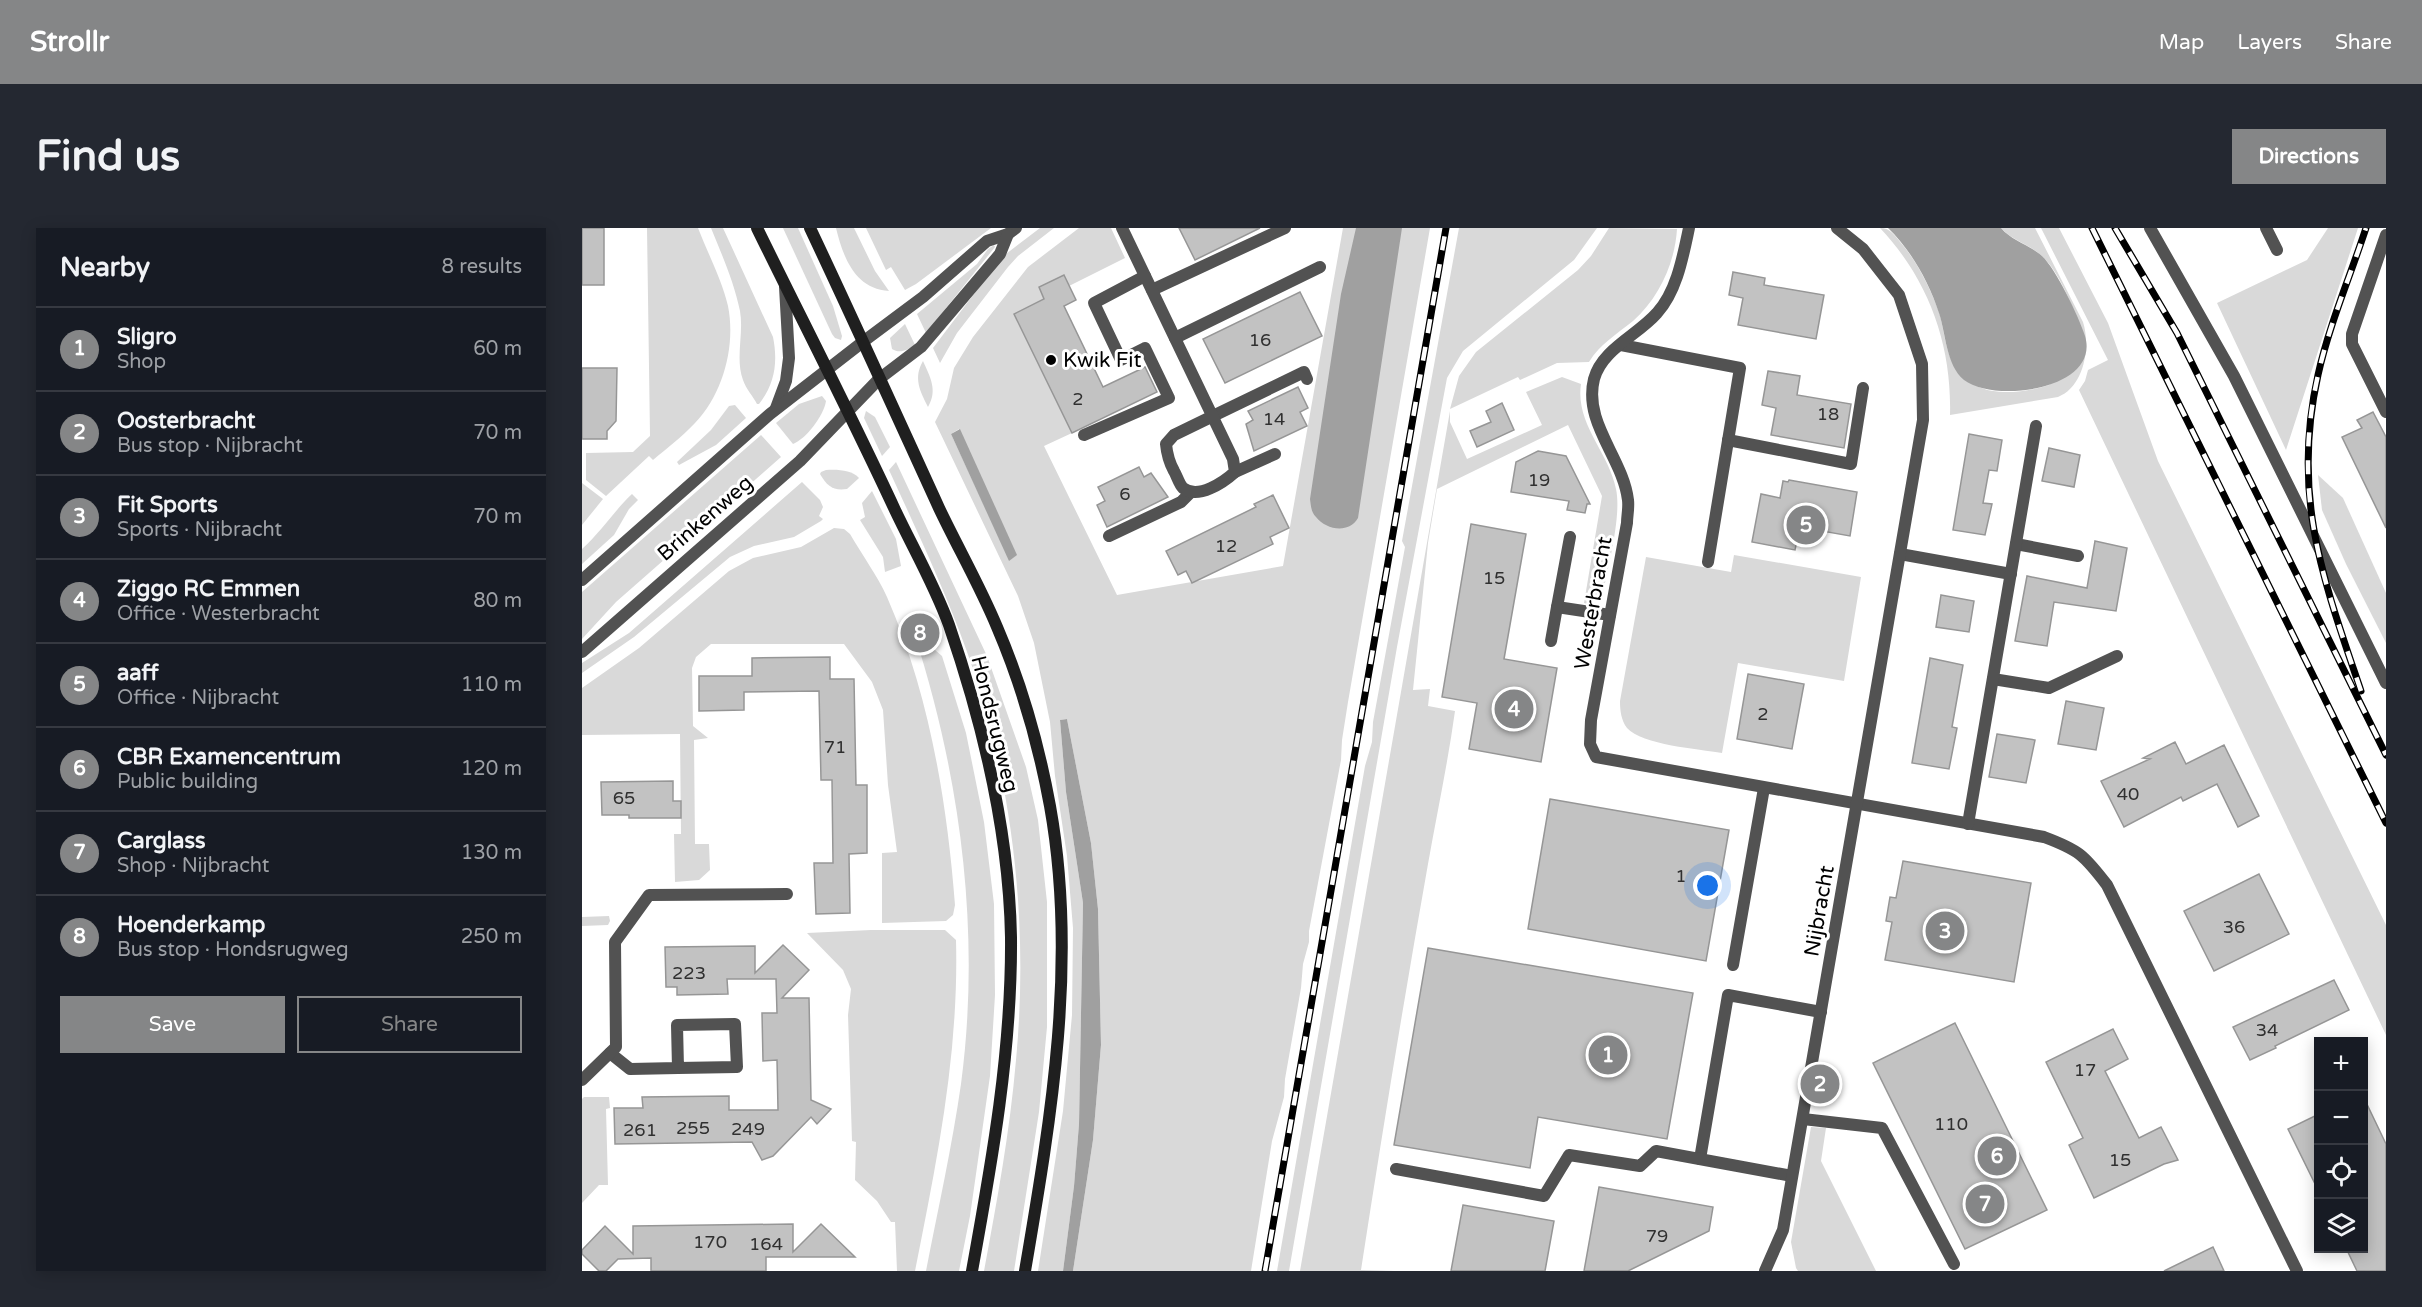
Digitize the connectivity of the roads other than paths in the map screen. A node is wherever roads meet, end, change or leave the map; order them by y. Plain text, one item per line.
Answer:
1 (757, 228) edge
2 (810, 228) edge
3 (1122, 228) edge
4 (1285, 228) edge
5 (1689, 228) edge
6 (1837, 228) edge
7 (2150, 228) edge
8 (2266, 228) edge
9 (1012, 231) edge
10 (2386, 235) edge
11 (2277, 250) dead end
12 (1320, 267) dead end
13 (1145, 276) junction
14 (785, 285) junction
15 (1152, 290) junction
16 (1175, 338) junction
17 (864, 341) junction
18 (1621, 345) junction
19 (828, 370) junction
20 (879, 379) junction
21 (1307, 379) dead end
22 (1863, 388) dead end
23 (776, 410) junction
24 (849, 410) junction
25 (2386, 412) edge
26 (1213, 416) junction
27 (2036, 426) dead end
28 (1084, 435) dead end
29 (1728, 440) junction
30 (1275, 454) dead end
31 (1235, 472) junction
32 (1191, 492) junction
33 (1109, 536) dead end
34 (1570, 537) dead end
35 (2016, 544) junction
36 (1900, 554) junction
37 (2078, 556) dead end
38 (1708, 562) dead end
39 (2011, 574) junction
40 (582, 580) edge
41 (1557, 608) junction
42 (1610, 615) junction
43 (1551, 641) dead end
44 (582, 652) edge
45 (2117, 656) dead end
46 (1993, 679) junction
47 (2386, 683) edge
48 (1764, 788) junction
49 (1857, 804) junction
50 (1968, 824) junction
51 (787, 894) dead end
52 (1733, 965) dead end
53 (1821, 1012) junction
54 (610, 1053) junction
55 (678, 1068) junction
56 (582, 1080) edge
57 (1803, 1119) junction
58 (1700, 1159) junction
59 (1396, 1169) dead end
60 (1792, 1176) junction
61 (1954, 1264) dead end
62 (972, 1271) edge
63 (1025, 1271) edge
64 (1765, 1271) edge
65 (2297, 1271) edge

1 - 14 main road, Hondsrugweg
2 - 17 main road, Hondsrugweg
3 - 13 street
4 - 15 street
5 - 18 street, Westerbracht
6 - 36 street, Nijbracht
7 - 47 street
8 - 11 street
9 - 17 street, Brinkenweg
9 - 20 street, Brinkenweg
10 - 25 street
12 - 16 street
13 - 15 street
13 - 28 street
14 - 19 main road, Hondsrugweg
14 - 23 street, Brinkenweg
15 - 16 street
16 - 26 street
17 - 19 street, Brinkenweg
17 - 20 main road, Hondsrugweg
18 - 29 street
18 - 42 street, Westerbracht
19 - 23 street, Brinkenweg
19 - 24 main road, Hondsrugweg
20 - 24 street, Brinkenweg
20 - 63 main road, Hondsrugweg
21 - 26 street
22 - 29 street
23 - 40 street, Brinkenweg
24 - 44 street, Brinkenweg
24 - 62 main road, Hondsrugweg
26 - 31 street
26 - 32 street
27 - 35 street
29 - 38 street
30 - 31 street
31 - 32 street
32 - 33 street
34 - 41 street
35 - 37 street
35 - 39 street
36 - 39 street
36 - 49 street, Nijbracht
39 - 46 street
41 - 42 street
41 - 43 street
42 - 48 street, Westerbracht
45 - 46 street
46 - 50 street
48 - 49 street, Westerbracht
48 - 52 street
49 - 50 street, Westerbracht
49 - 53 street, Nijbracht
50 - 65 street, Westerbracht
51 - 54 street
53 - 57 street, Nijbracht
53 - 58 street
54 - 55 street
54 - 56 street
55 - 55 street
57 - 60 street, Nijbracht
57 - 61 street
58 - 59 street
58 - 60 street
60 - 64 street, Nijbracht

